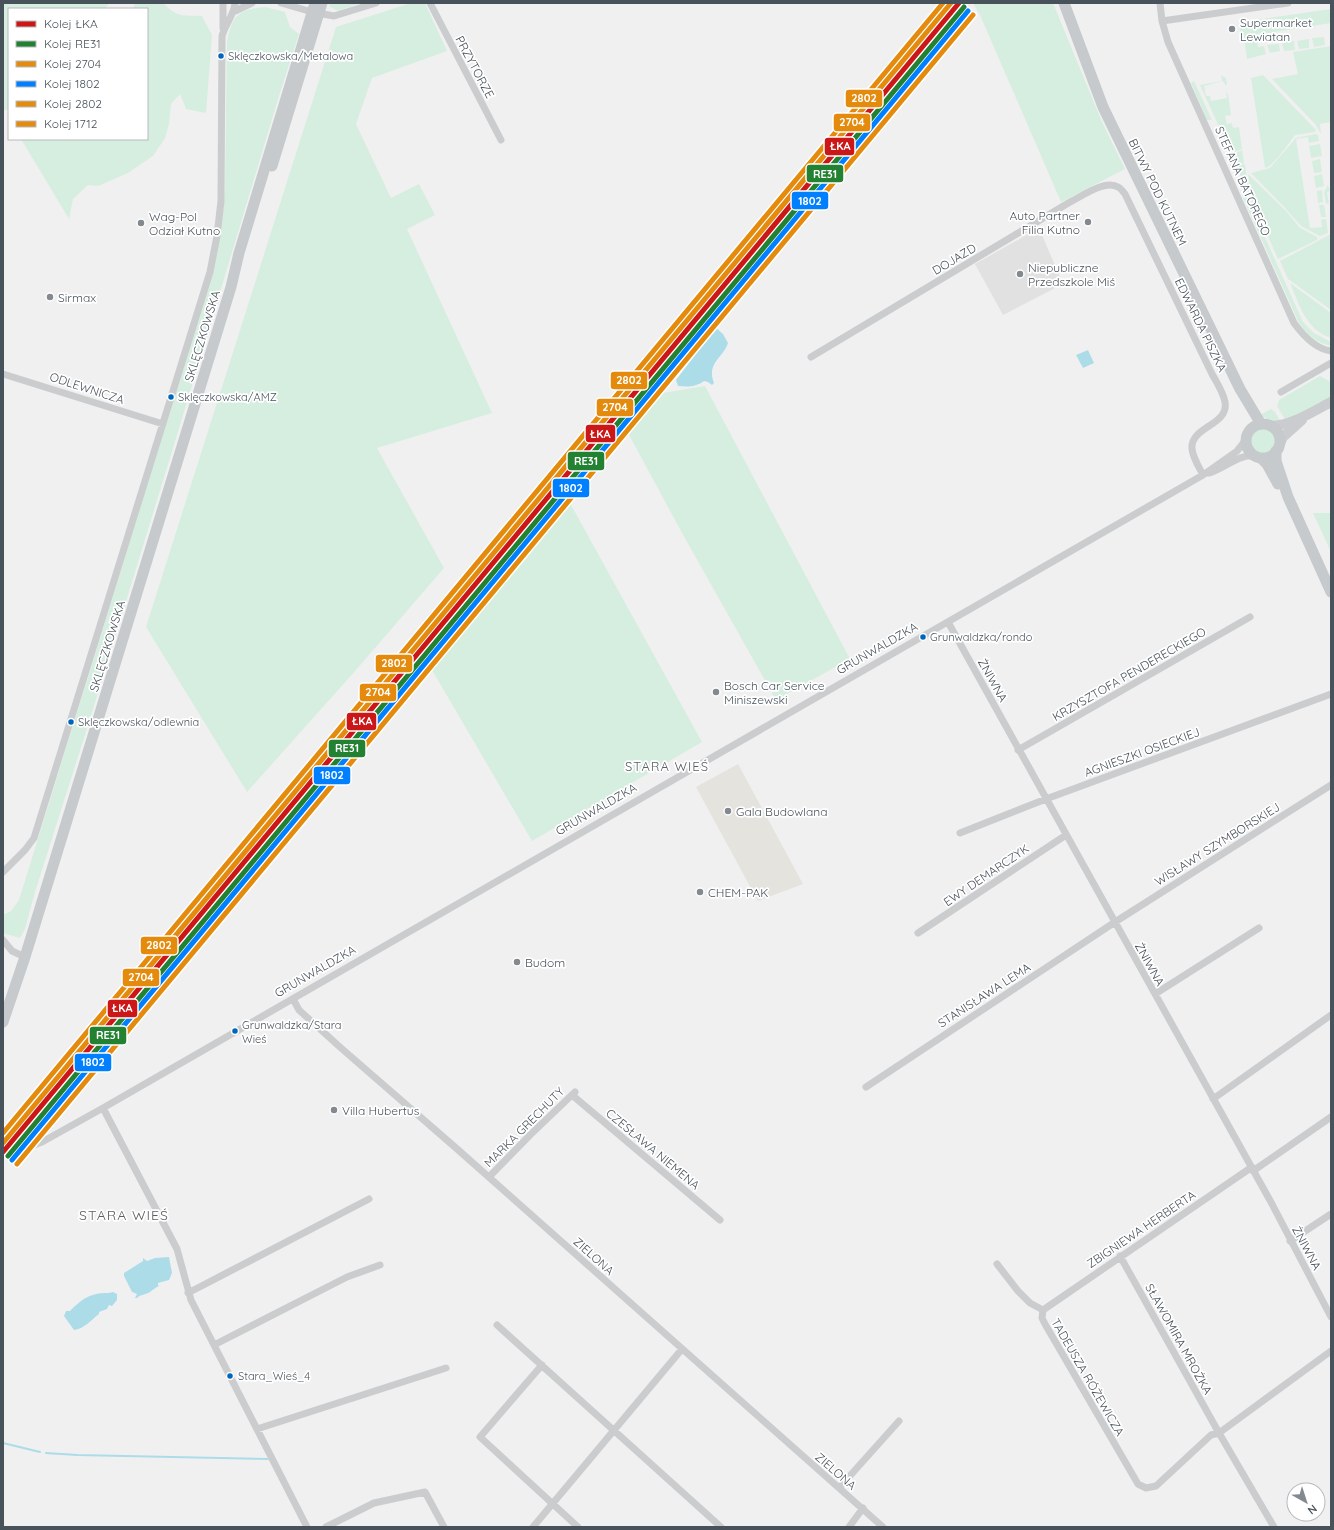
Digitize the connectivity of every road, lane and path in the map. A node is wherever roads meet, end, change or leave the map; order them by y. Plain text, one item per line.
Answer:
1 (223, 3) edge
2 (235, 3) edge
3 (252, 3) edge
4 (281, 3) edge
5 (376, 3) edge
6 (430, 3) edge
7 (1064, 3) edge
8 (1160, 3) edge
9 (1288, 3) edge
10 (317, 8) edge
11 (233, 12) junction
12 (1162, 21) junction
13 (223, 30) junction
14 (501, 140) dead end
15 (1110, 185) joint
16 (1331, 351) edge
17 (811, 356) dead end
18 (1331, 363) edge
19 (3, 374) edge
20 (1240, 389) junction
21 (1281, 392) dead end
22 (1331, 402) edge
23 (1304, 417) junction
24 (163, 424) junction
25 (1266, 425) junction
26 (1246, 437) junction
27 (1278, 447) junction
28 (1258, 457) junction
29 (1203, 475) junction
30 (1288, 497) junction
31 (1331, 592) edge
32 (1250, 617) dead end
33 (948, 622) junction
34 (1331, 694) edge
35 (1018, 750) junction
36 (1331, 785) edge
37 (1046, 799) junction
38 (960, 833) dead end
39 (1066, 835) junction
40 (3, 872) edge
41 (1114, 922) junction
42 (1259, 928) dead end
43 (918, 933) dead end
44 (3, 940) edge
45 (24, 957) junction
46 (1155, 994) junction
47 (293, 999) junction
48 (5, 1014) edge
49 (1331, 1015) edge
50 (3, 1022) edge
51 (866, 1087) dead end
52 (573, 1094) joint
53 (1213, 1099) junction
54 (102, 1108) junction
55 (1331, 1117) edge
56 (21, 1150) dead end
57 (1252, 1169) junction
58 (489, 1177) junction
59 (369, 1198) dead end
60 (1331, 1214) edge
61 (720, 1220) dead end
62 (1290, 1241) junction
63 (1120, 1256) junction
64 (997, 1264) dead end
65 (380, 1265) dead end
66 (188, 1293) junction
67 (1043, 1310) junction
68 (1331, 1317) edge
69 (497, 1325) dead end
70 (214, 1345) junction
71 (682, 1349) junction
72 (1331, 1351) edge
73 (542, 1365) junction
74 (446, 1368) dead end
75 (899, 1422) dead end
76 (257, 1429) junction
77 (613, 1430) junction
78 (1219, 1433) junction
79 (840, 1488) junction
80 (552, 1504) junction
81 (862, 1508) junction
82 (307, 1527) edge
83 (326, 1527) edge
84 (444, 1527) edge
85 (533, 1527) edge
86 (578, 1527) edge
87 (721, 1527) edge
88 (848, 1527) edge
89 (884, 1527) edge
90 (1274, 1527) edge

1 - 13 street
2 - 11 street
3 - 11 street
4 - 10 street
5 - 10 street
6 - 14 street, PRZYTORZE
7 - 20 main road, BITWY POD KUTNEM
8 - 12 street, STEFANA BATOREGO
9 - 12 street
10 - 45 main road, SKLĘCZKOWSKA
11 - 13 street
12 - 16 street, STEFANA BATOREGO
13 - 24 street
15 - 17 street, DOJAZD
15 - 29 street, EDWARDA PISZKA
18 - 21 street
19 - 24 street, ODLEWNICZA
20 - 25 main road, BITWY POD KUTNEM
20 - 26 main road, BITWY POD KUTNEM
22 - 23 street
23 - 25 street
23 - 27 street
24 - 40 street
25 - 26 main road
25 - 27 main road
26 - 28 main road
26 - 29 street, GRUNWALDZKA
27 - 28 main road
27 - 30 main road
28 - 29 street, GRUNWALDZKA
28 - 30 main road
29 - 33 street, GRUNWALDZKA
30 - 31 main road
32 - 35 street, KRZYSZTOFA PENDERECKIEGO
33 - 35 street, ŻNIWNA
33 - 47 street, GRUNWALDZKA
34 - 37 street, AGNIESZKI OSIECKIEJ
35 - 37 street, ŻNIWNA
36 - 41 street, WISŁAWY SZYMBORSKIEJ
37 - 38 street, AGNIESZKI OSIECKIEJ
37 - 39 street, ŻNIWNA
39 - 41 street, ŻNIWNA
39 - 43 street, EWY DEMARCZYK
41 - 46 street, ŻNIWNA
41 - 51 street, STANISŁAWA LEMA
42 - 46 street
44 - 45 street
45 - 48 main road, SKLĘCZKOWSKA
46 - 53 street, ŻNIWNA
47 - 54 street, GRUNWALDZKA
47 - 58 street, ZIELONA
48 - 50 main road, SKLĘCZKOWSKA
49 - 53 street
52 - 58 street, MARKA GRECHUTY
52 - 61 street, CZESŁAWA NIEMENA
53 - 57 street, ŻNIWNA
54 - 56 street, GRUNWALDZKA
54 - 66 street
55 - 57 street, ZBIGNIEWA HERBERTA
57 - 62 street, ŻNIWNA
57 - 63 street, ZBIGNIEWA HERBERTA
58 - 71 street, ZIELONA
59 - 66 street
60 - 62 street
62 - 68 street, ŻNIWNA
63 - 67 street, ZBIGNIEWA HERBERTA
63 - 78 street, SŁAWOMIRA MROŻKA
64 - 67 street, TADEUSZA RÓŻEWICZA
65 - 70 street
66 - 70 street
67 - 78 street, TADEUSZA RÓŻEWICZA
69 - 73 street
70 - 76 street
71 - 77 street
71 - 79 street, ZIELONA
72 - 78 street
73 - 77 street
73 - 80 street
74 - 76 street
75 - 79 street
76 - 82 street
77 - 80 street
77 - 87 street
78 - 90 street
79 - 81 street, ZIELONA
80 - 85 street
80 - 86 street
81 - 88 street
81 - 89 street, ZIELONA
83 - 84 street

